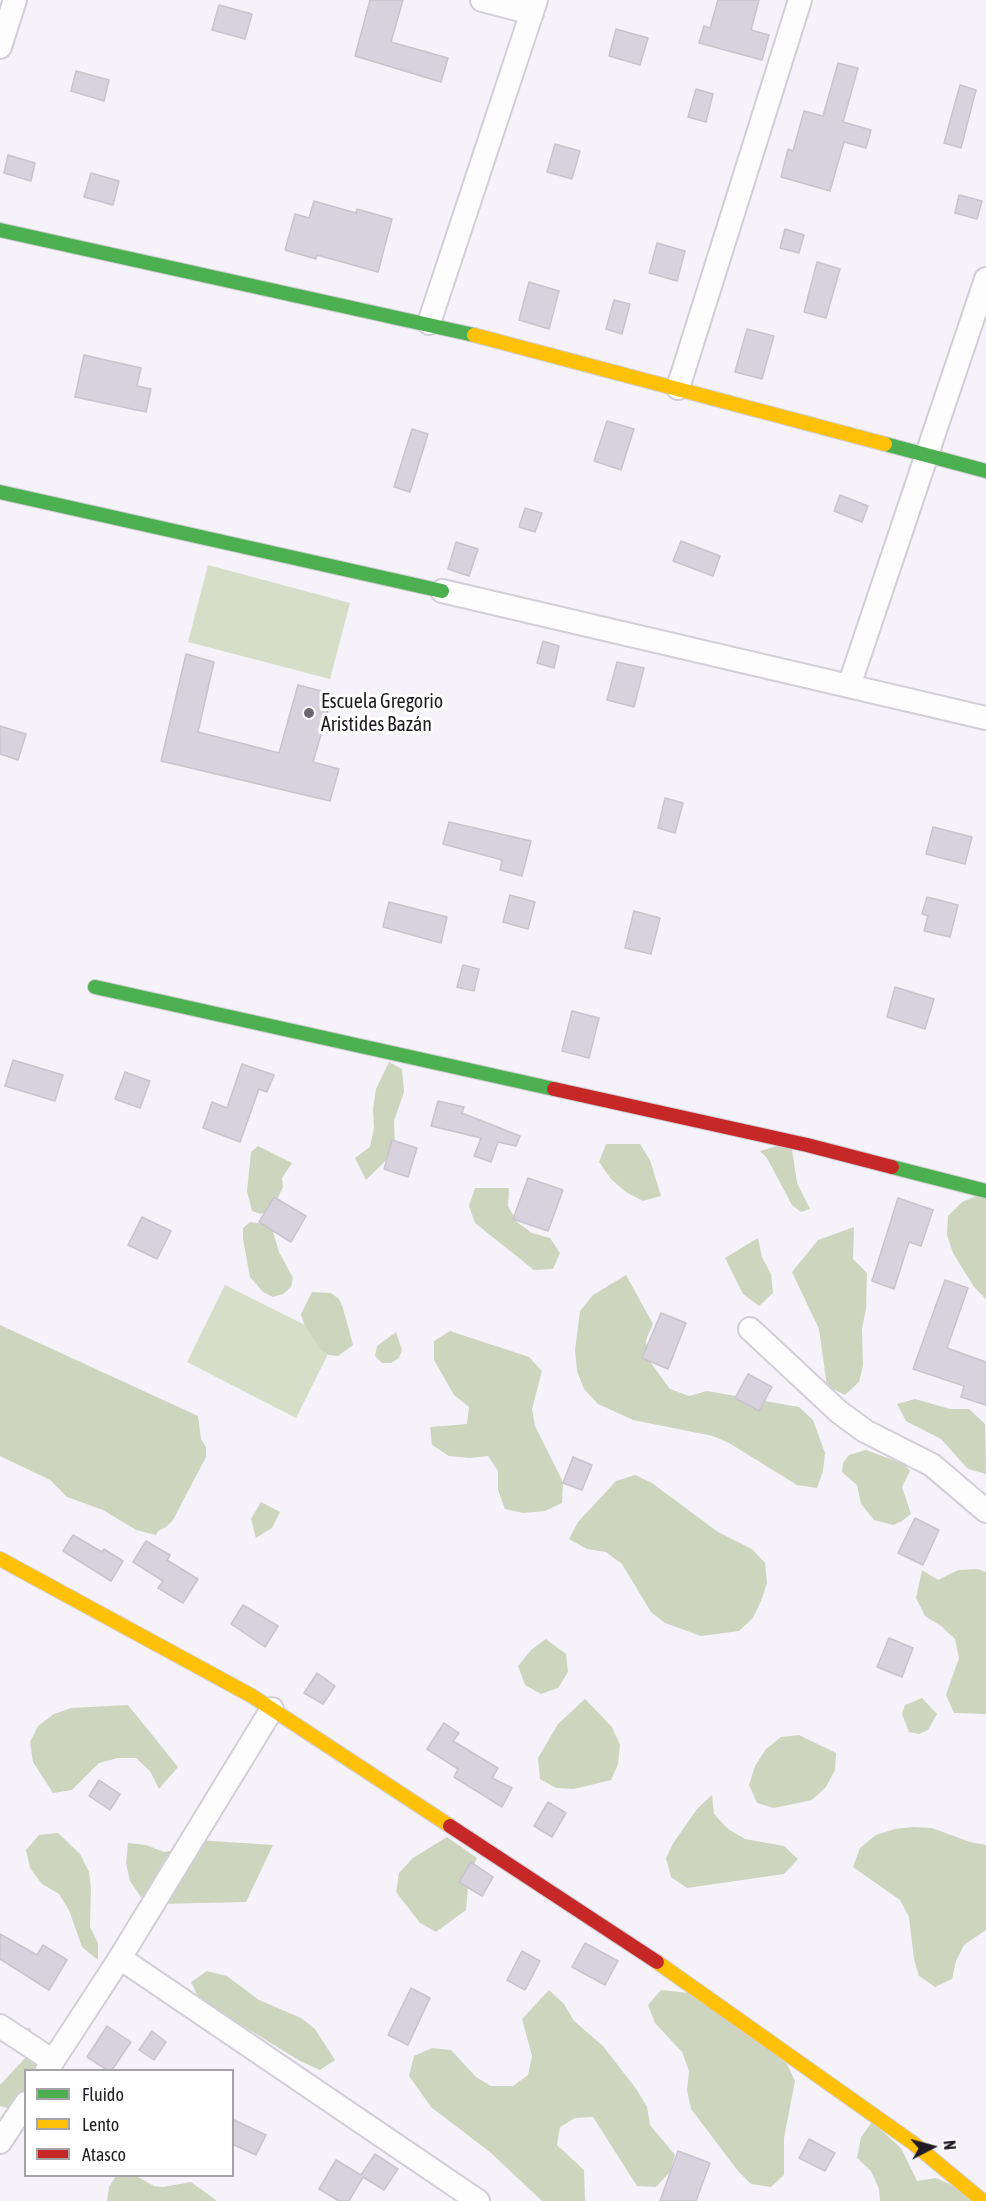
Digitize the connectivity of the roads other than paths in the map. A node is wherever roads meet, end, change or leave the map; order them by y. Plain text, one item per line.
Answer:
1 (15, 0) edge
2 (482, 0) edge
3 (800, 0) edge
4 (534, 6) edge
5 (0, 47) edge
6 (0, 230) edge
7 (986, 279) edge
8 (429, 323) junction
9 (678, 388) junction
10 (928, 455) junction
11 (986, 471) edge
12 (0, 492) edge
13 (442, 591) joint
14 (849, 686) junction
15 (986, 718) edge
16 (95, 987) dead end
17 (986, 1191) edge
18 (750, 1329) dead end
19 (986, 1511) edge
20 (0, 1559) edge
21 (272, 1709) junction
22 (120, 1958) junction
23 (0, 2026) edge
24 (50, 2066) edge
25 (24, 2106) edge
26 (0, 2142) edge
27 (478, 2201) edge
28 (983, 2201) edge

1 - 5 street
2 - 4 street
3 - 9 street
4 - 8 street
6 - 8 street
7 - 10 street
8 - 9 street
9 - 10 street
10 - 11 street
10 - 14 street
12 - 13 street
13 - 14 street
14 - 15 street
16 - 17 street
18 - 19 street
20 - 21 street
21 - 22 street
21 - 28 street
22 - 24 street
22 - 27 street
23 - 24 street
25 - 26 street

